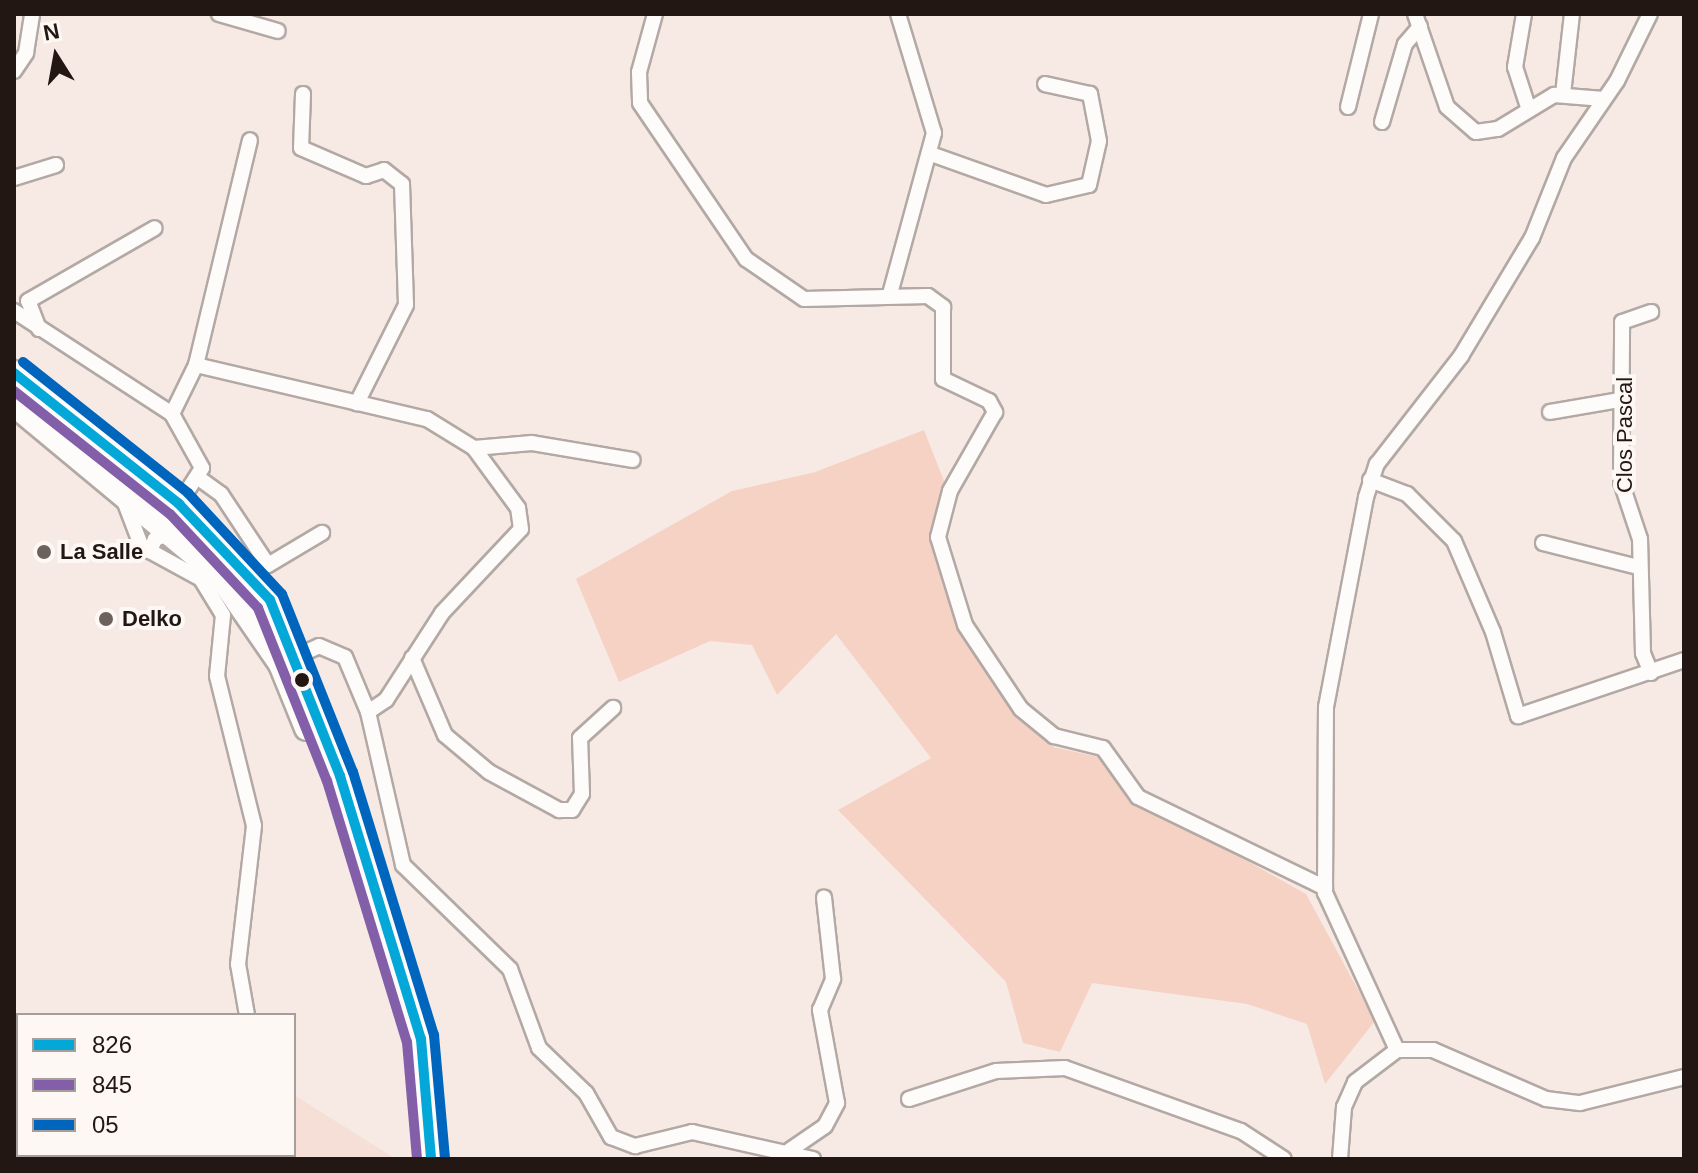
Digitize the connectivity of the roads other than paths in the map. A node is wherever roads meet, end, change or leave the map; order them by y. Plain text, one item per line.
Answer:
1 (32, 14) edge
2 (219, 14) edge
3 (655, 14) edge
4 (898, 14) edge
5 (1371, 14) edge
6 (1524, 14) edge
7 (1572, 14) edge
8 (1650, 14) edge
9 (1418, 20) edge
10 (278, 31) dead end
11 (14, 71) edge
12 (1045, 84) dead end
13 (303, 94) dead end
14 (1563, 94) junction
15 (1604, 99) junction
16 (1348, 107) dead end
17 (1528, 107) junction
18 (1382, 122) dead end
19 (250, 140) dead end
20 (931, 154) junction
21 (56, 165) dead end
22 (14, 178) edge
23 (155, 228) dead end
24 (890, 294) junction
25 (14, 311) edge
26 (1651, 312) dead end
27 (42, 332) junction
28 (196, 365) junction
29 (14, 373) edge
30 (1625, 399) junction
31 (357, 403) junction
32 (14, 404) edge
33 (1550, 412) dead end
34 (172, 414) junction
35 (474, 448) junction
36 (633, 460) dead end
37 (200, 479) junction
38 (1370, 480) junction
39 (121, 490) junction
40 (179, 504) junction
41 (174, 532) junction
42 (322, 533) dead end
43 (1543, 543) dead end
44 (150, 551) junction
45 (1638, 567) junction
46 (297, 656) junction
47 (412, 658) junction
48 (1684, 660) edge
49 (1651, 673) junction
50 (613, 708) dead end
51 (368, 712) junction
52 (1325, 888) junction
53 (824, 897) dead end
54 (247, 1013) edge
55 (1397, 1050) junction
56 (1684, 1077) edge
57 (909, 1099) dead end
58 (790, 1150) junction
59 (414, 1159) edge
60 (431, 1159) edge
61 (813, 1159) edge
62 (1284, 1159) edge
63 (1340, 1159) edge

1 - 11 street
2 - 10 street
3 - 24 street
4 - 20 street
5 - 16 street
6 - 17 street
7 - 14 street
8 - 15 street
9 - 17 street
9 - 18 street
12 - 20 street
13 - 31 street
14 - 15 street
14 - 17 street
15 - 38 street
19 - 28 street
20 - 24 street
21 - 22 street
23 - 27 street
24 - 52 street
25 - 27 street
26 - 30 street, Clos Pascal
27 - 34 street
28 - 31 street
28 - 34 street
29 - 40 main road
30 - 33 street
30 - 45 street, Clos Pascal
31 - 35 street
32 - 39 main road
34 - 37 street
35 - 36 street
35 - 47 street
37 - 40 street
37 - 42 street
38 - 49 street
38 - 52 street
39 - 41 main road
39 - 44 street
40 - 46 main road
41 - 44 street
41 - 59 main road
43 - 45 street
44 - 54 street
45 - 49 street, Clos Pascal
46 - 51 street
46 - 60 main road
47 - 50 street
47 - 51 street
48 - 49 street
51 - 58 street
52 - 55 street
53 - 58 street
55 - 56 street
55 - 63 street
57 - 62 street
58 - 61 street

